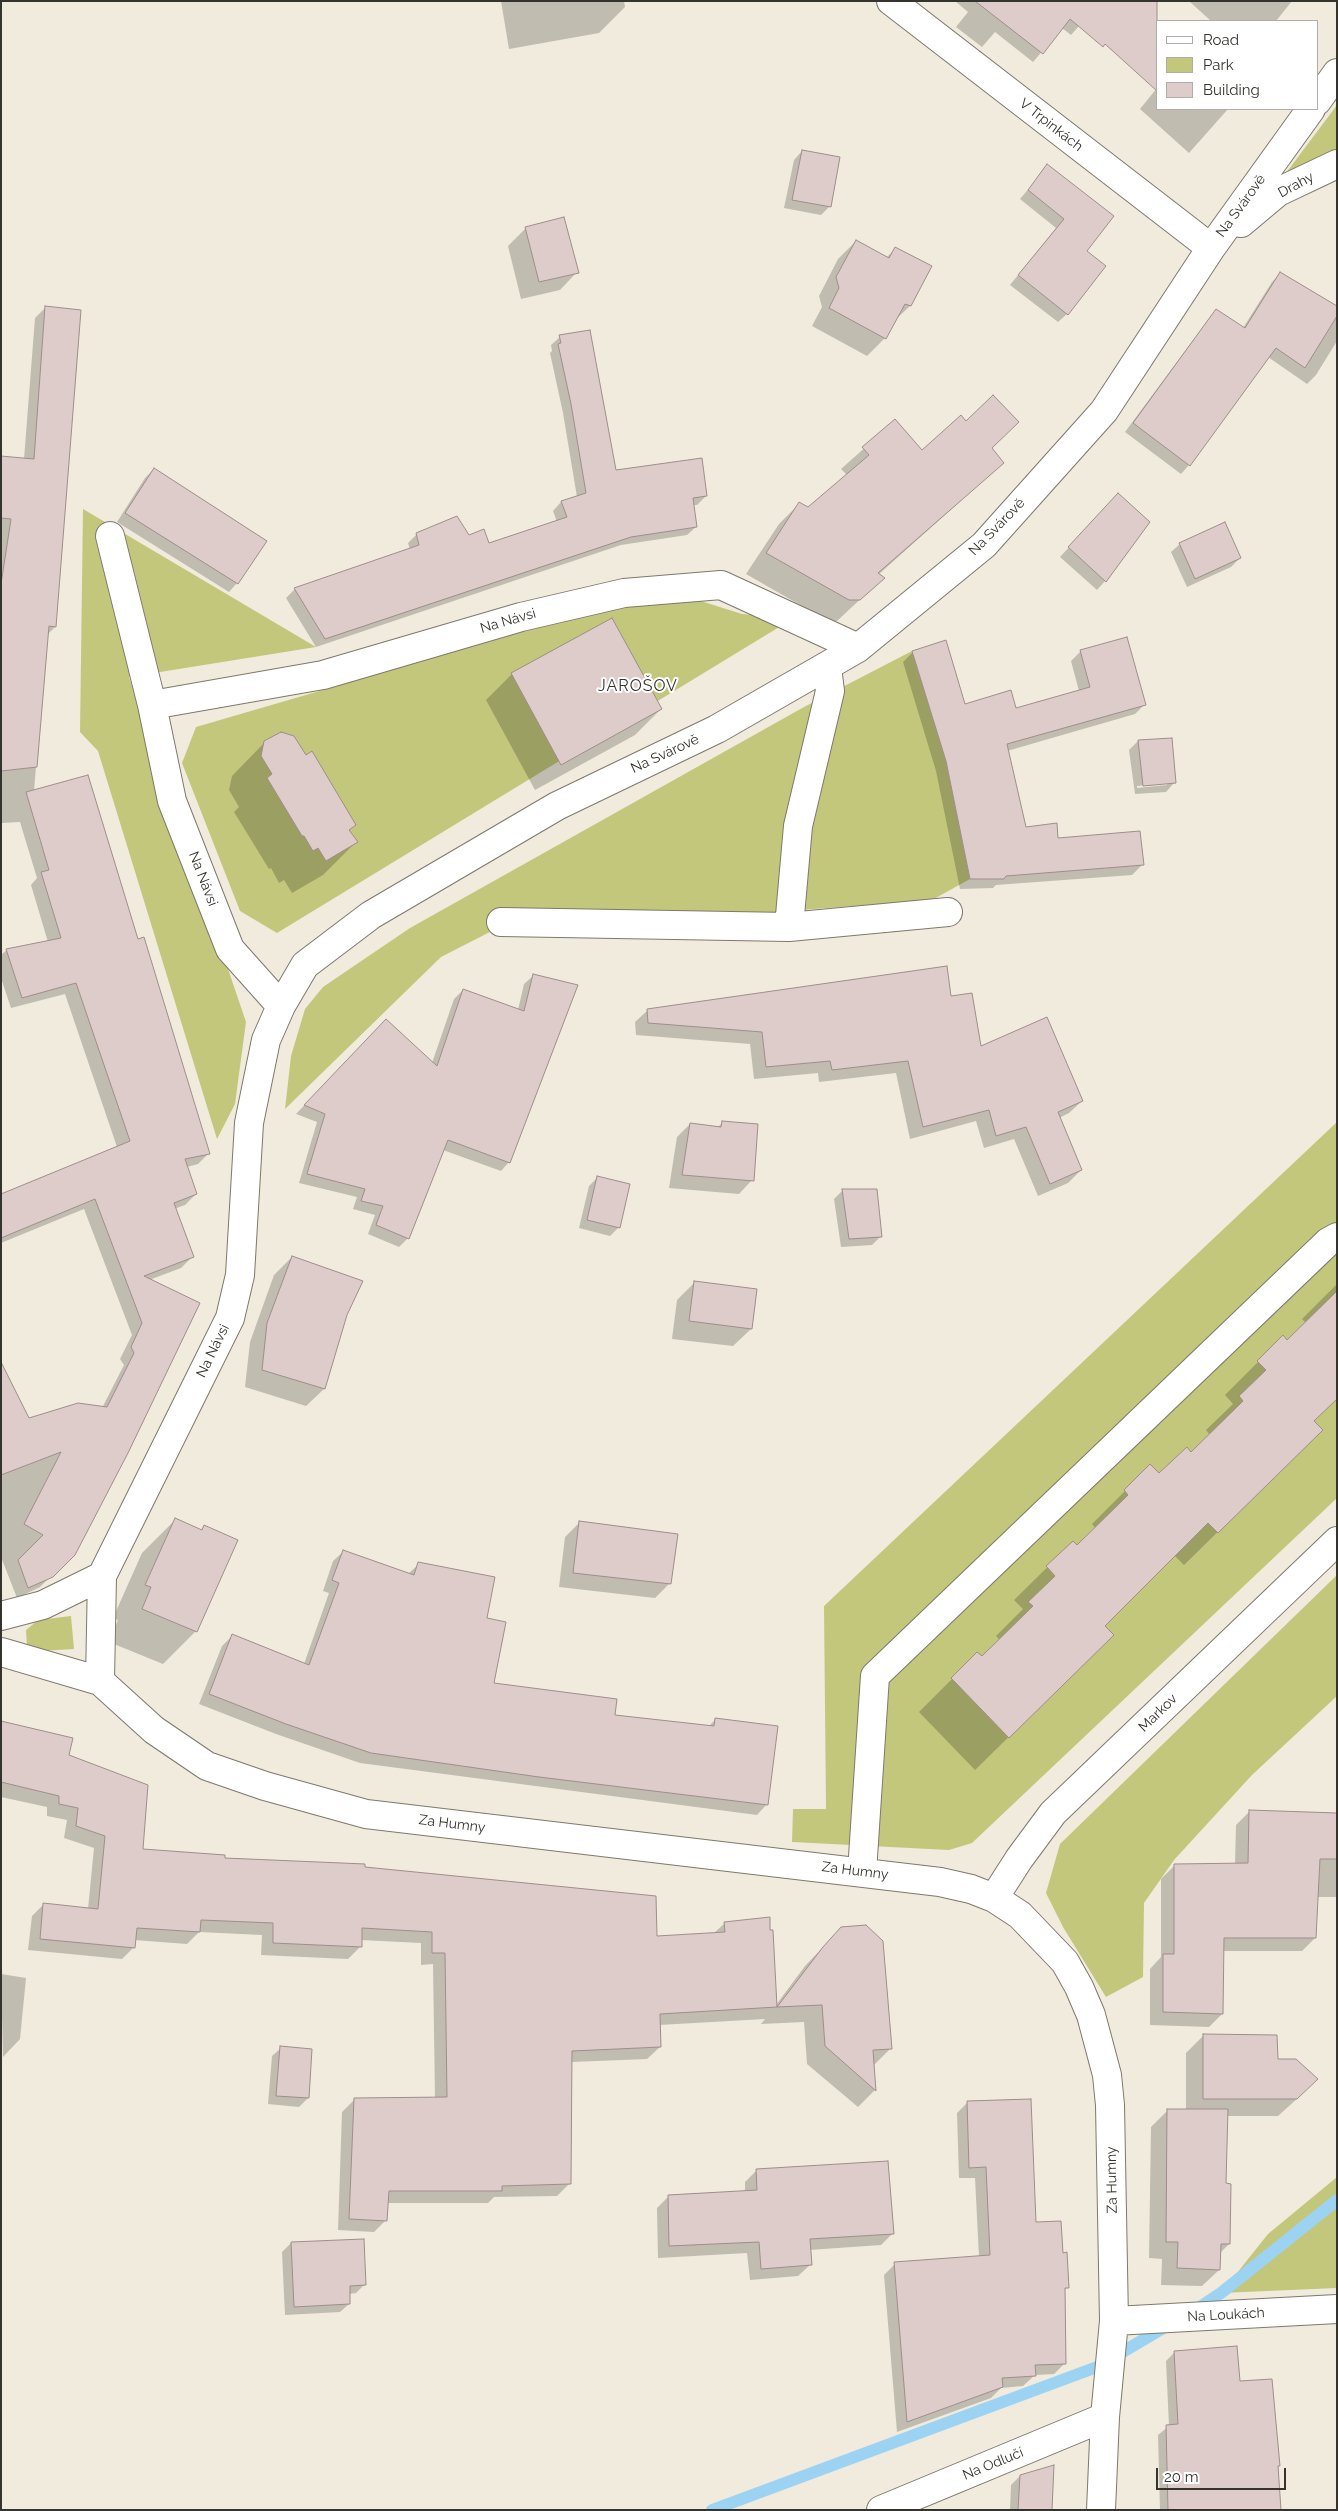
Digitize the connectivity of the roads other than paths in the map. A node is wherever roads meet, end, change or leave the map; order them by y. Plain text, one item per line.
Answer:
1 (890, 1) edge
2 (1337, 73) edge
3 (1318, 100) edge
4 (1310, 110) edge
5 (1337, 164) edge
6 (1211, 248) junction
7 (110, 536) dead end
8 (858, 648) junction
9 (827, 666) junction
10 (152, 705) junction
11 (557, 806) joint
12 (948, 912) dead end
13 (501, 922) dead end
14 (790, 927) junction
15 (281, 1006) junction
16 (1337, 1237) edge
17 (1337, 1541) edge
18 (102, 1576) junction
19 (1, 1616) edge
20 (1, 1652) edge
21 (100, 1680) junction
22 (862, 1872) junction
23 (994, 1898) junction
24 (1337, 2310) edge
25 (1114, 2321) junction
26 (1105, 2417) junction
27 (881, 2510) edge
28 (1101, 2510) edge

1 - 6 street, V Trpinkách
2 - 3 street
4 - 6 street, Na Svárově
5 - 6 street, Drahy
6 - 8 street, Na Svárově
7 - 10 street, Na Návsi
8 - 9 street, Na Svárově
8 - 10 street, Na Návsi
9 - 11 street, Na Svárově
9 - 14 street
10 - 15 street, Na Návsi
11 - 15 street, Na Návsi
12 - 14 street
13 - 14 street
15 - 18 street, Na Návsi
16 - 22 street
17 - 23 street, Markov
18 - 19 street
18 - 21 street, Na Návsi
20 - 21 street
21 - 22 street, Za Humny
22 - 23 street, Za Humny
23 - 25 street, Za Humny
24 - 25 street, Na Loukách
25 - 26 street, Za Humny
26 - 27 street, Na Odlučí
26 - 28 street, Za Humny

